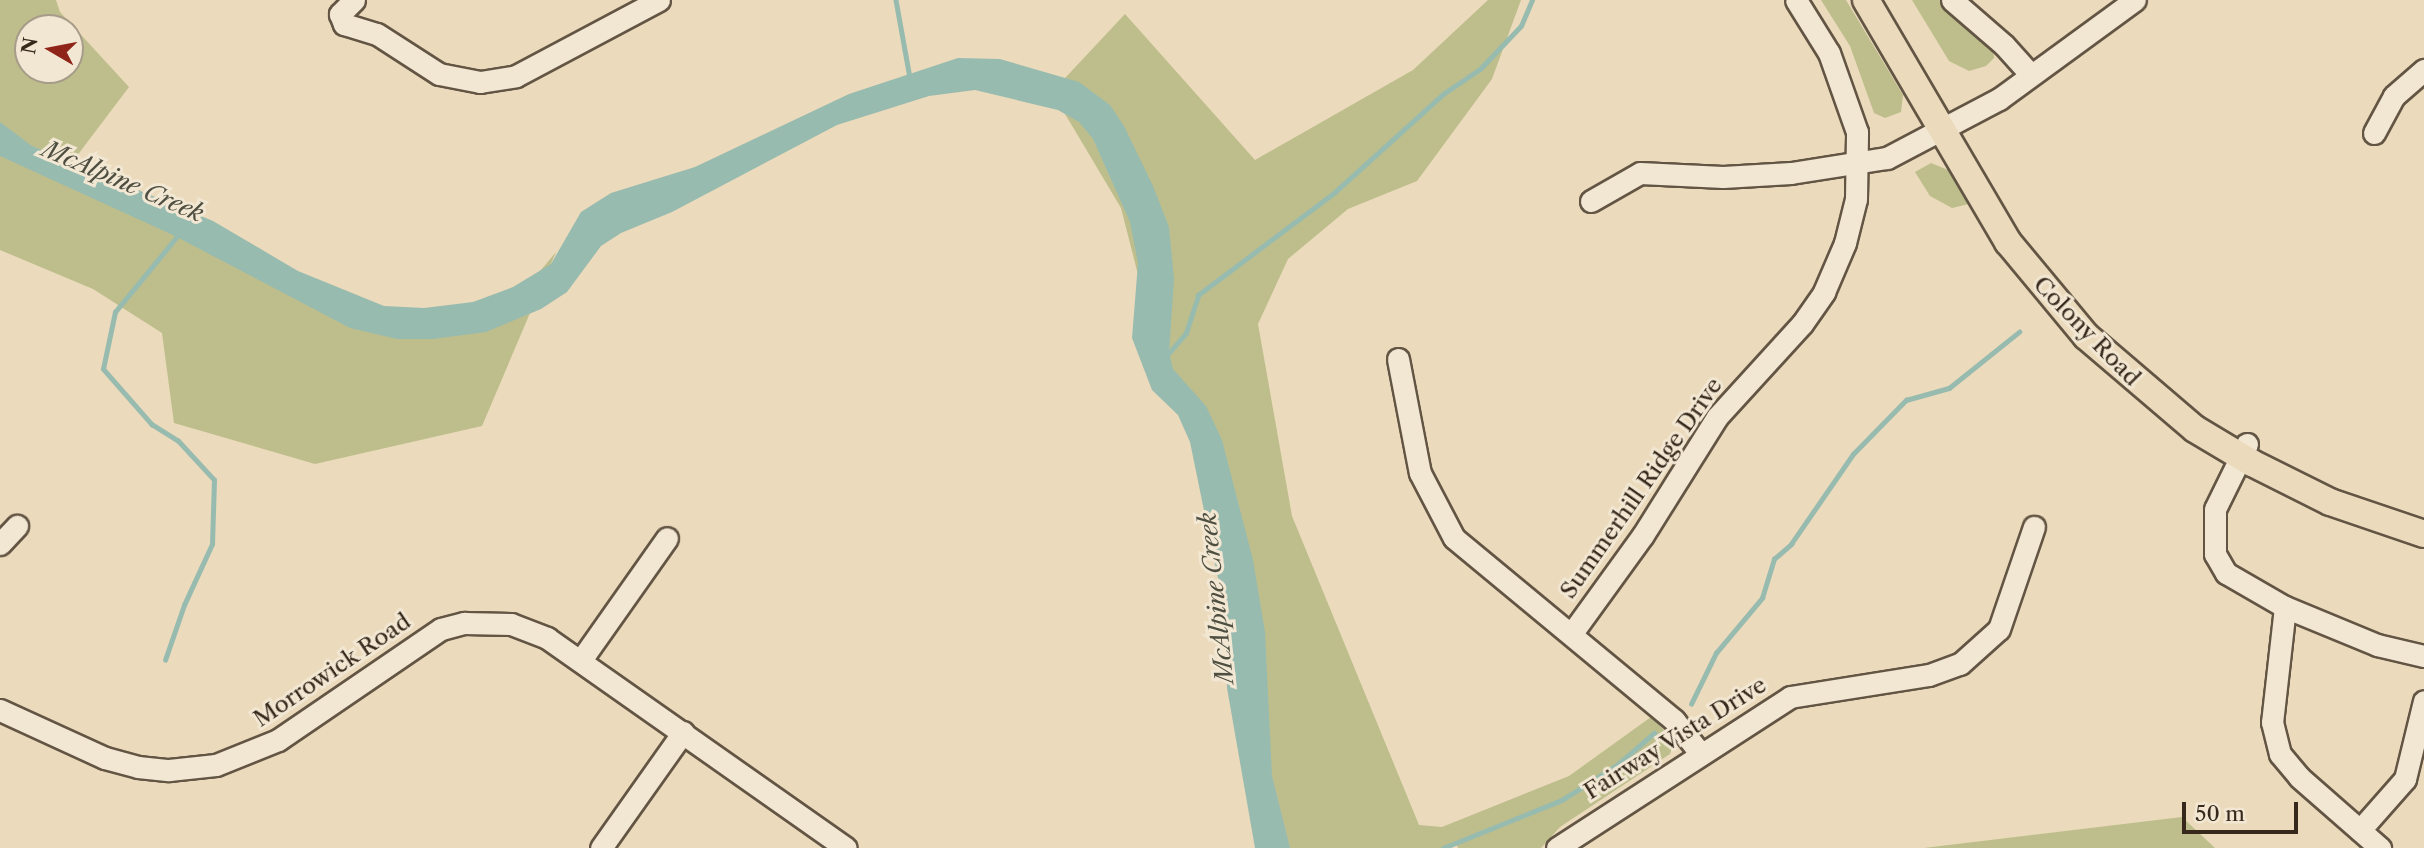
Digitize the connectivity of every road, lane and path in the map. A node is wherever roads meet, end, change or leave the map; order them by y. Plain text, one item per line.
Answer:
1 (354, 0) edge
2 (659, 0) edge
3 (1796, 0) edge
4 (1866, 0) edge
5 (1881, 0) edge
6 (1952, 0) edge
7 (2135, 0) edge
8 (2424, 69) edge
9 (2031, 75) junction
10 (1947, 127) junction
11 (2374, 133) dead end
12 (1859, 166) junction
13 (1591, 201) dead end
14 (1398, 359) dead end
15 (2244, 450) junction
16 (2424, 516) edge
17 (17, 526) dead end
18 (2034, 527) dead end
19 (2424, 534) edge
20 (667, 538) dead end
21 (0, 544) edge
22 (2286, 607) junction
23 (1572, 633) junction
24 (2424, 656) edge
25 (581, 660) junction
26 (2424, 701) edge
27 (0, 710) edge
28 (683, 732) junction
29 (1700, 753) junction
30 (2360, 830) junction
31 (601, 848) edge
32 (846, 848) edge
33 (1557, 848) edge
34 (2380, 848) edge

1 - 2 street
3 - 12 street, Summerhill Ridge Drive
4 - 10 main road, Colony Road
5 - 10 main road, Colony Road
6 - 9 street
7 - 9 street
8 - 11 street
9 - 10 street
10 - 12 street
10 - 15 main road, Colony Road
12 - 13 street
12 - 23 street, Summerhill Ridge Drive
14 - 23 street
15 - 16 main road, Colony Road
15 - 19 main road, Colony Road
15 - 22 street
17 - 21 street
18 - 29 street, Fairway Vista Drive
20 - 25 street
22 - 24 street
22 - 30 street
23 - 29 street
25 - 27 street, Morrowick Road
25 - 28 street, Morrowick Road
26 - 30 street
28 - 31 street
28 - 32 street, Morrowick Road
29 - 33 street, Fairway Vista Drive
30 - 34 street

